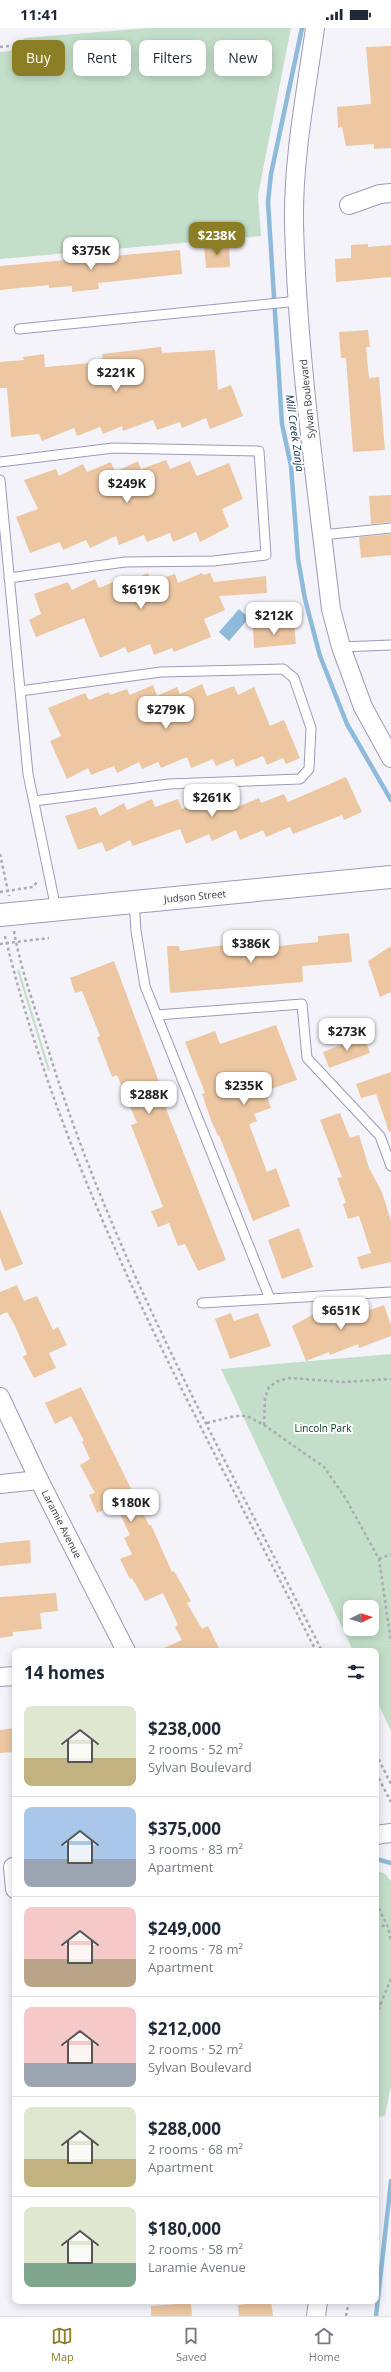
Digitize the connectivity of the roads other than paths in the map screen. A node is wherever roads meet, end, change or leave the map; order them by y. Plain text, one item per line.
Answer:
1 (315, 28) edge
2 (391, 193) edge
3 (350, 205) dead end
4 (298, 301) junction
5 (19, 329) dead end
6 (0, 462) edge
7 (0, 480) edge
8 (391, 528) edge
9 (322, 535) junction
10 (10, 578) junction
11 (391, 645) edge
12 (341, 647) junction
13 (20, 691) junction
14 (391, 758) edge
15 (34, 801) junction
16 (391, 877) edge
17 (134, 901) junction
18 (56, 909) junction
19 (0, 915) edge
20 (157, 1015) junction
21 (391, 1166) edge
22 (391, 1292) edge
23 (270, 1299) junction
24 (202, 1304) dead end
25 (0, 1397) edge
26 (39, 1480) junction
27 (0, 1484) edge
28 (124, 1648) edge
29 (12, 1676) edge
30 (0, 1677) edge
31 (391, 1834) edge
32 (379, 1835) edge
33 (9, 1867) edge
34 (12, 1878) edge
35 (318, 2304) edge
36 (316, 2316) edge

1 - 4 street, Sylvan Boulevard
2 - 3 street
4 - 5 lane
4 - 9 street, Sylvan Boulevard
6 - 10 lane
7 - 10 lane
8 - 9 lane
9 - 12 street, Sylvan Boulevard
10 - 13 lane
11 - 12 lane
12 - 14 street, Sylvan Boulevard
13 - 15 lane
13 - 15 lane
15 - 18 lane
16 - 17 main road, Judson Street
17 - 18 main road, Judson Street
17 - 20 lane
18 - 19 main road, Judson Street
20 - 21 lane
20 - 23 lane
22 - 23 lane
23 - 24 lane
25 - 26 street, Laramie Avenue
26 - 27 street
26 - 28 street, Laramie Avenue
29 - 30 street
31 - 32 street
33 - 34 street
35 - 36 street

